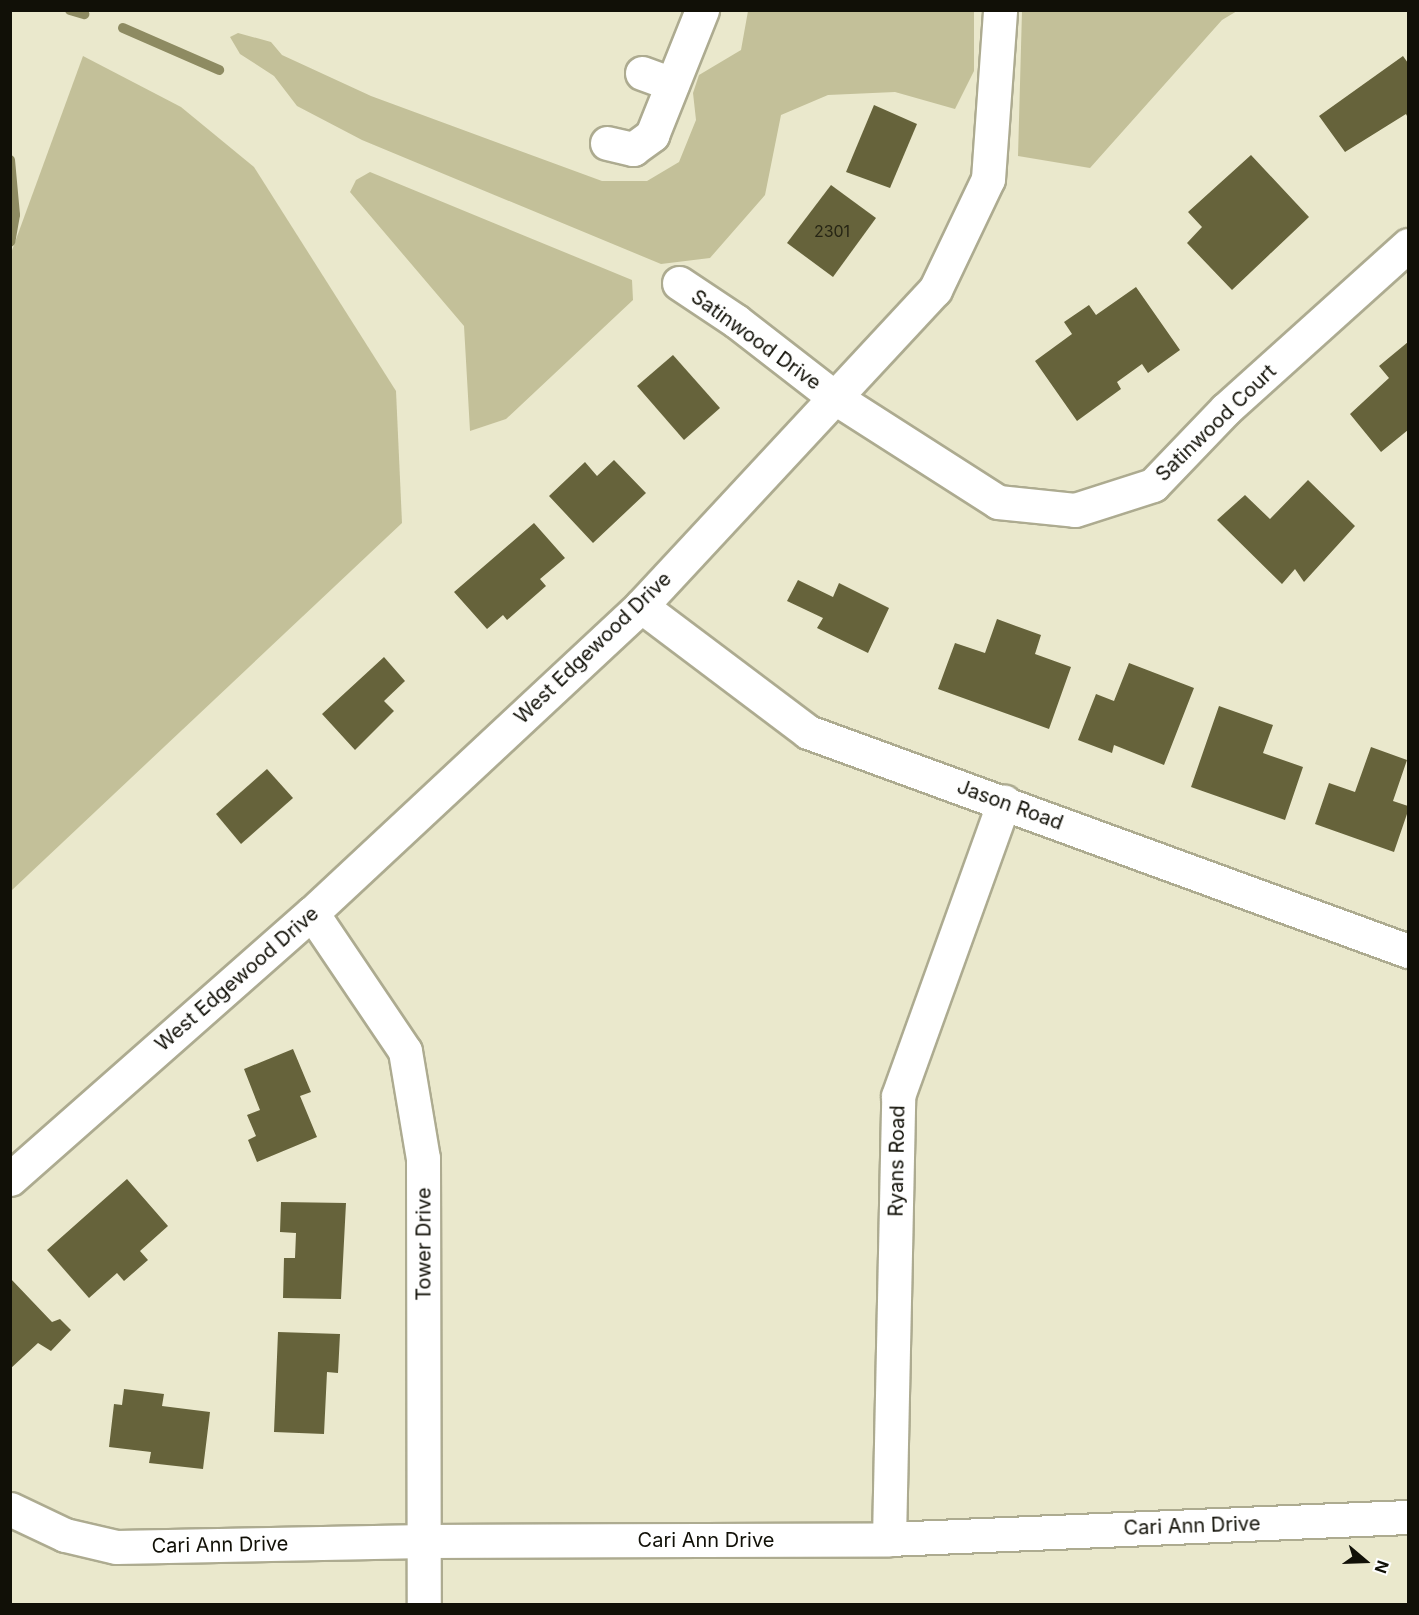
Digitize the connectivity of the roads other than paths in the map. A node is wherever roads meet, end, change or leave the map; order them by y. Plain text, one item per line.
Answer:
1 (702, 10) edge
2 (1000, 10) edge
3 (607, 143) dead end
4 (1408, 245) edge
5 (679, 283) dead end
6 (834, 397) junction
7 (641, 606) junction
8 (1004, 802) junction
9 (312, 913) junction
10 (1408, 951) edge
11 (10, 1179) edge
12 (10, 1509) edge
13 (1408, 1517) edge
14 (889, 1539) junction
15 (424, 1541) junction
16 (424, 1605) edge

1 - 3 street
2 - 6 street, West Edgewood Drive
4 - 6 street, Satinwood Court
5 - 6 street, Satinwood Drive
6 - 7 street, West Edgewood Drive
7 - 8 street, Jason Road
7 - 9 street, West Edgewood Drive
8 - 10 street, Jason Road
8 - 14 street, Ryans Road
9 - 11 street, West Edgewood Drive
9 - 15 street, Tower Drive
12 - 15 street, Cari Ann Drive
13 - 14 street, Cari Ann Drive
14 - 15 street, Cari Ann Drive
15 - 16 street, Tower Drive

